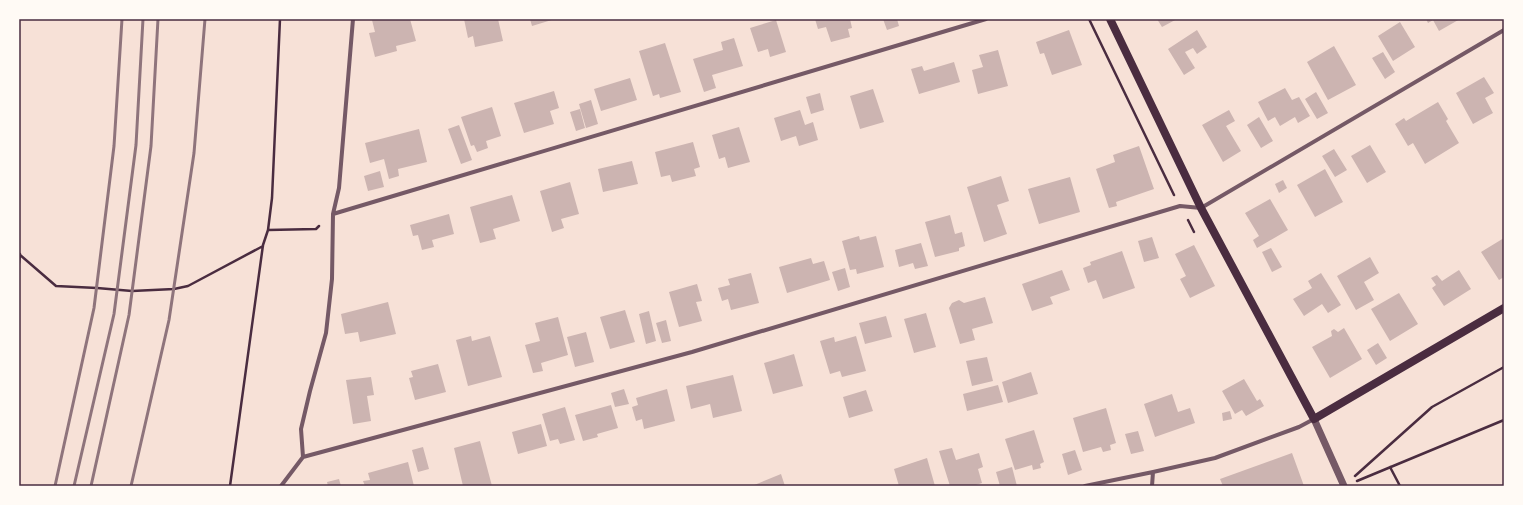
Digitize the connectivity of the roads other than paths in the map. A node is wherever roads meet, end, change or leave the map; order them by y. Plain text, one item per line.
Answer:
1 (353, 19) edge
2 (986, 19) edge
3 (1110, 19) edge
4 (1504, 30) edge
5 (1201, 208) junction
6 (333, 214) junction
7 (1504, 308) edge
8 (1314, 419) junction
9 (303, 457) junction
10 (1153, 472) junction
11 (281, 486) edge
12 (1085, 486) edge
13 (1152, 486) edge
14 (1344, 486) edge

1 - 6 street
2 - 6 street
3 - 5 main road
4 - 5 street
5 - 8 main road
5 - 9 street
6 - 9 street
7 - 8 main road
8 - 10 street
8 - 14 street
9 - 11 street
10 - 12 street
10 - 13 street

